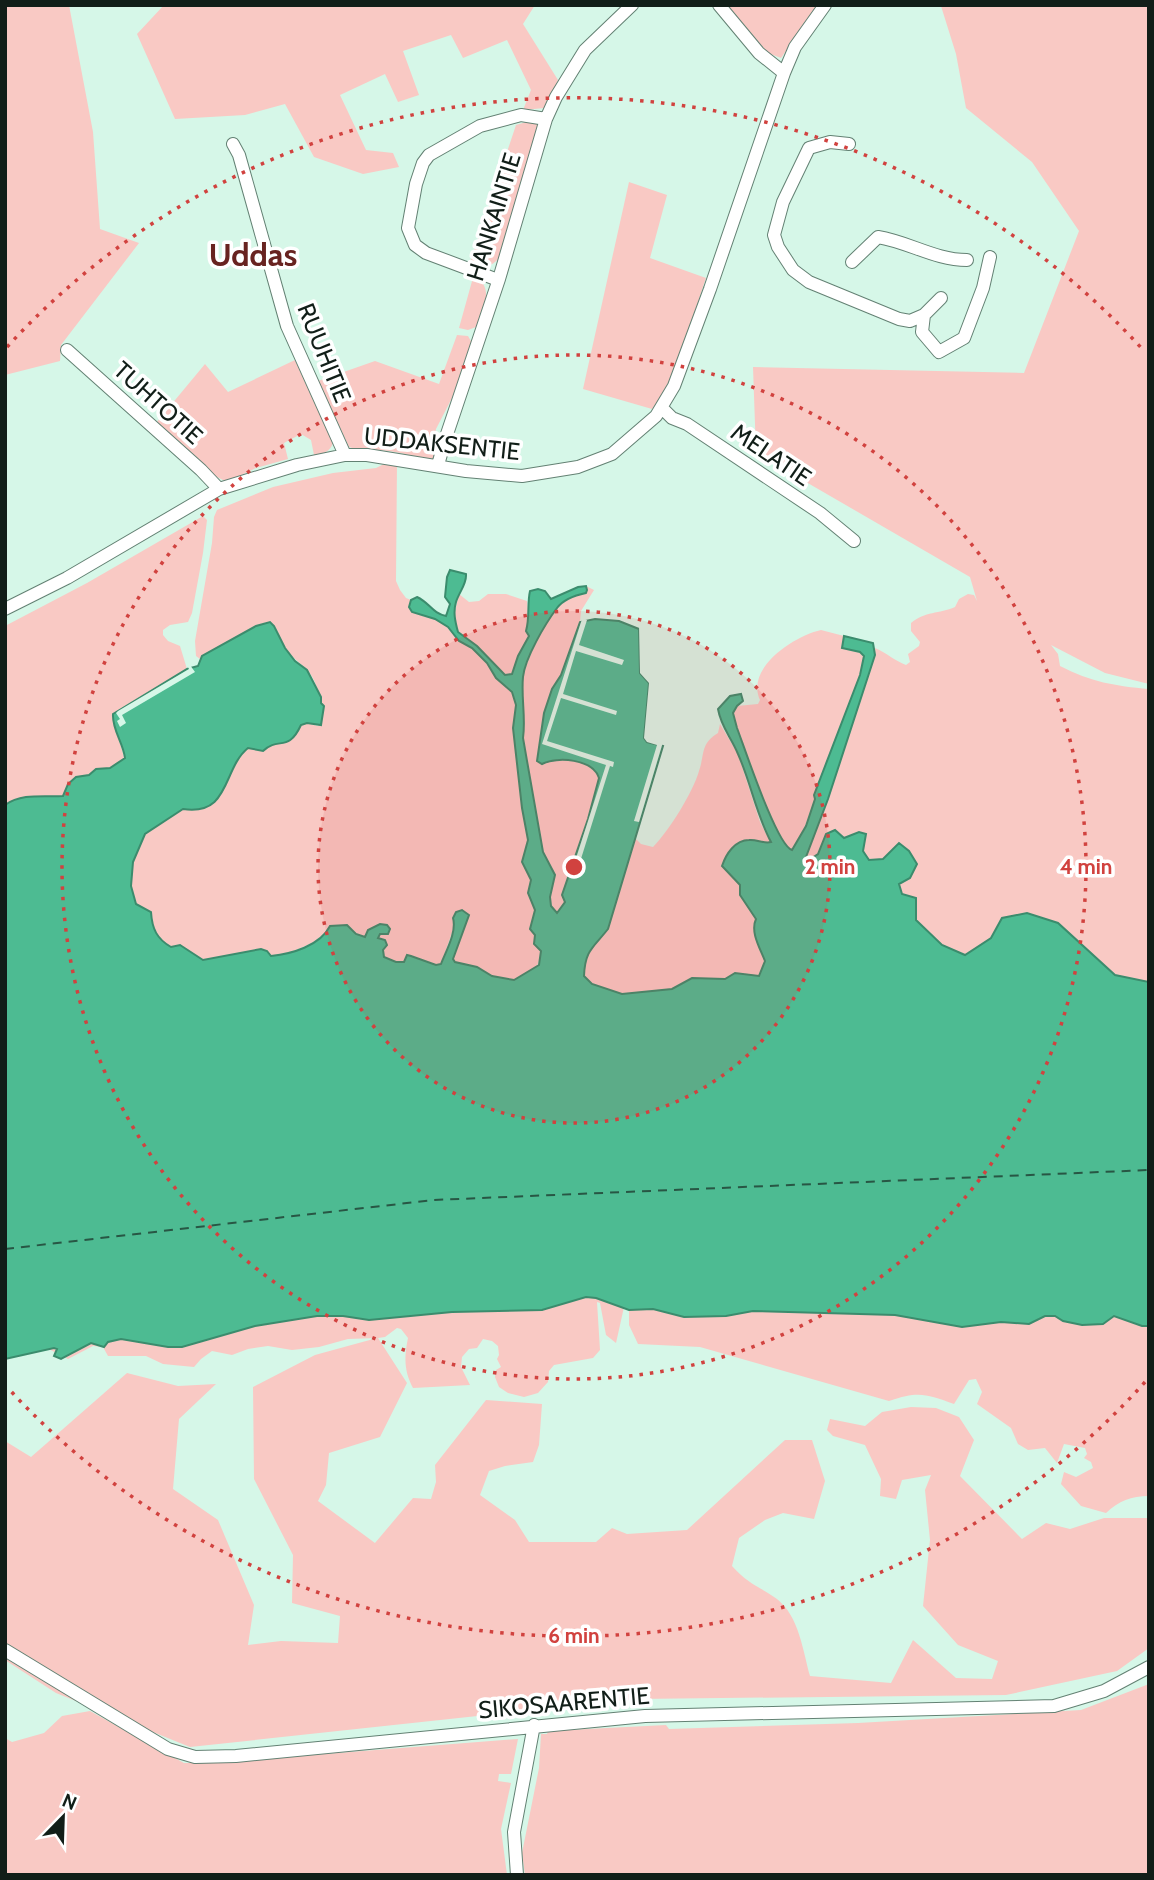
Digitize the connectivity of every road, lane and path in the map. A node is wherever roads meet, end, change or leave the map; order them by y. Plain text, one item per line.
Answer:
1 (632, 5) edge
2 (719, 5) edge
3 (825, 5) edge
4 (785, 73) junction
5 (546, 119) junction
6 (233, 144) dead end
7 (849, 144) dead end
8 (990, 257) dead end
9 (967, 260) dead end
10 (852, 262) dead end
11 (498, 280) junction
12 (940, 298) dead end
13 (924, 315) junction
14 (67, 350) dead end
15 (662, 408) junction
16 (345, 455) junction
17 (439, 465) junction
18 (219, 489) junction
19 (854, 541) dead end
20 (7, 605) edge
21 (5, 1650) edge
22 (1149, 1667) edge
23 (534, 1725) junction
24 (517, 1875) edge

1 - 5 street, HANKAINTIE
2 - 4 street
3 - 4 street, UDDAKSENTIE
4 - 15 street, UDDAKSENTIE
5 - 11 street, HANKAINTIE
5 - 11 street
6 - 16 street, RUUHITIE
7 - 13 street
8 - 13 street
9 - 10 street
11 - 17 street, HANKAINTIE
12 - 13 street
14 - 18 street, TUHTOTIE
15 - 17 street, UDDAKSENTIE
15 - 19 street, MELATIE
16 - 17 street, UDDAKSENTIE
16 - 18 street, UDDAKSENTIE
18 - 20 street, UDDAKSENTIE
21 - 23 street, SIKOSAARENTIE
22 - 23 street, SIKOSAARENTIE
23 - 24 street

